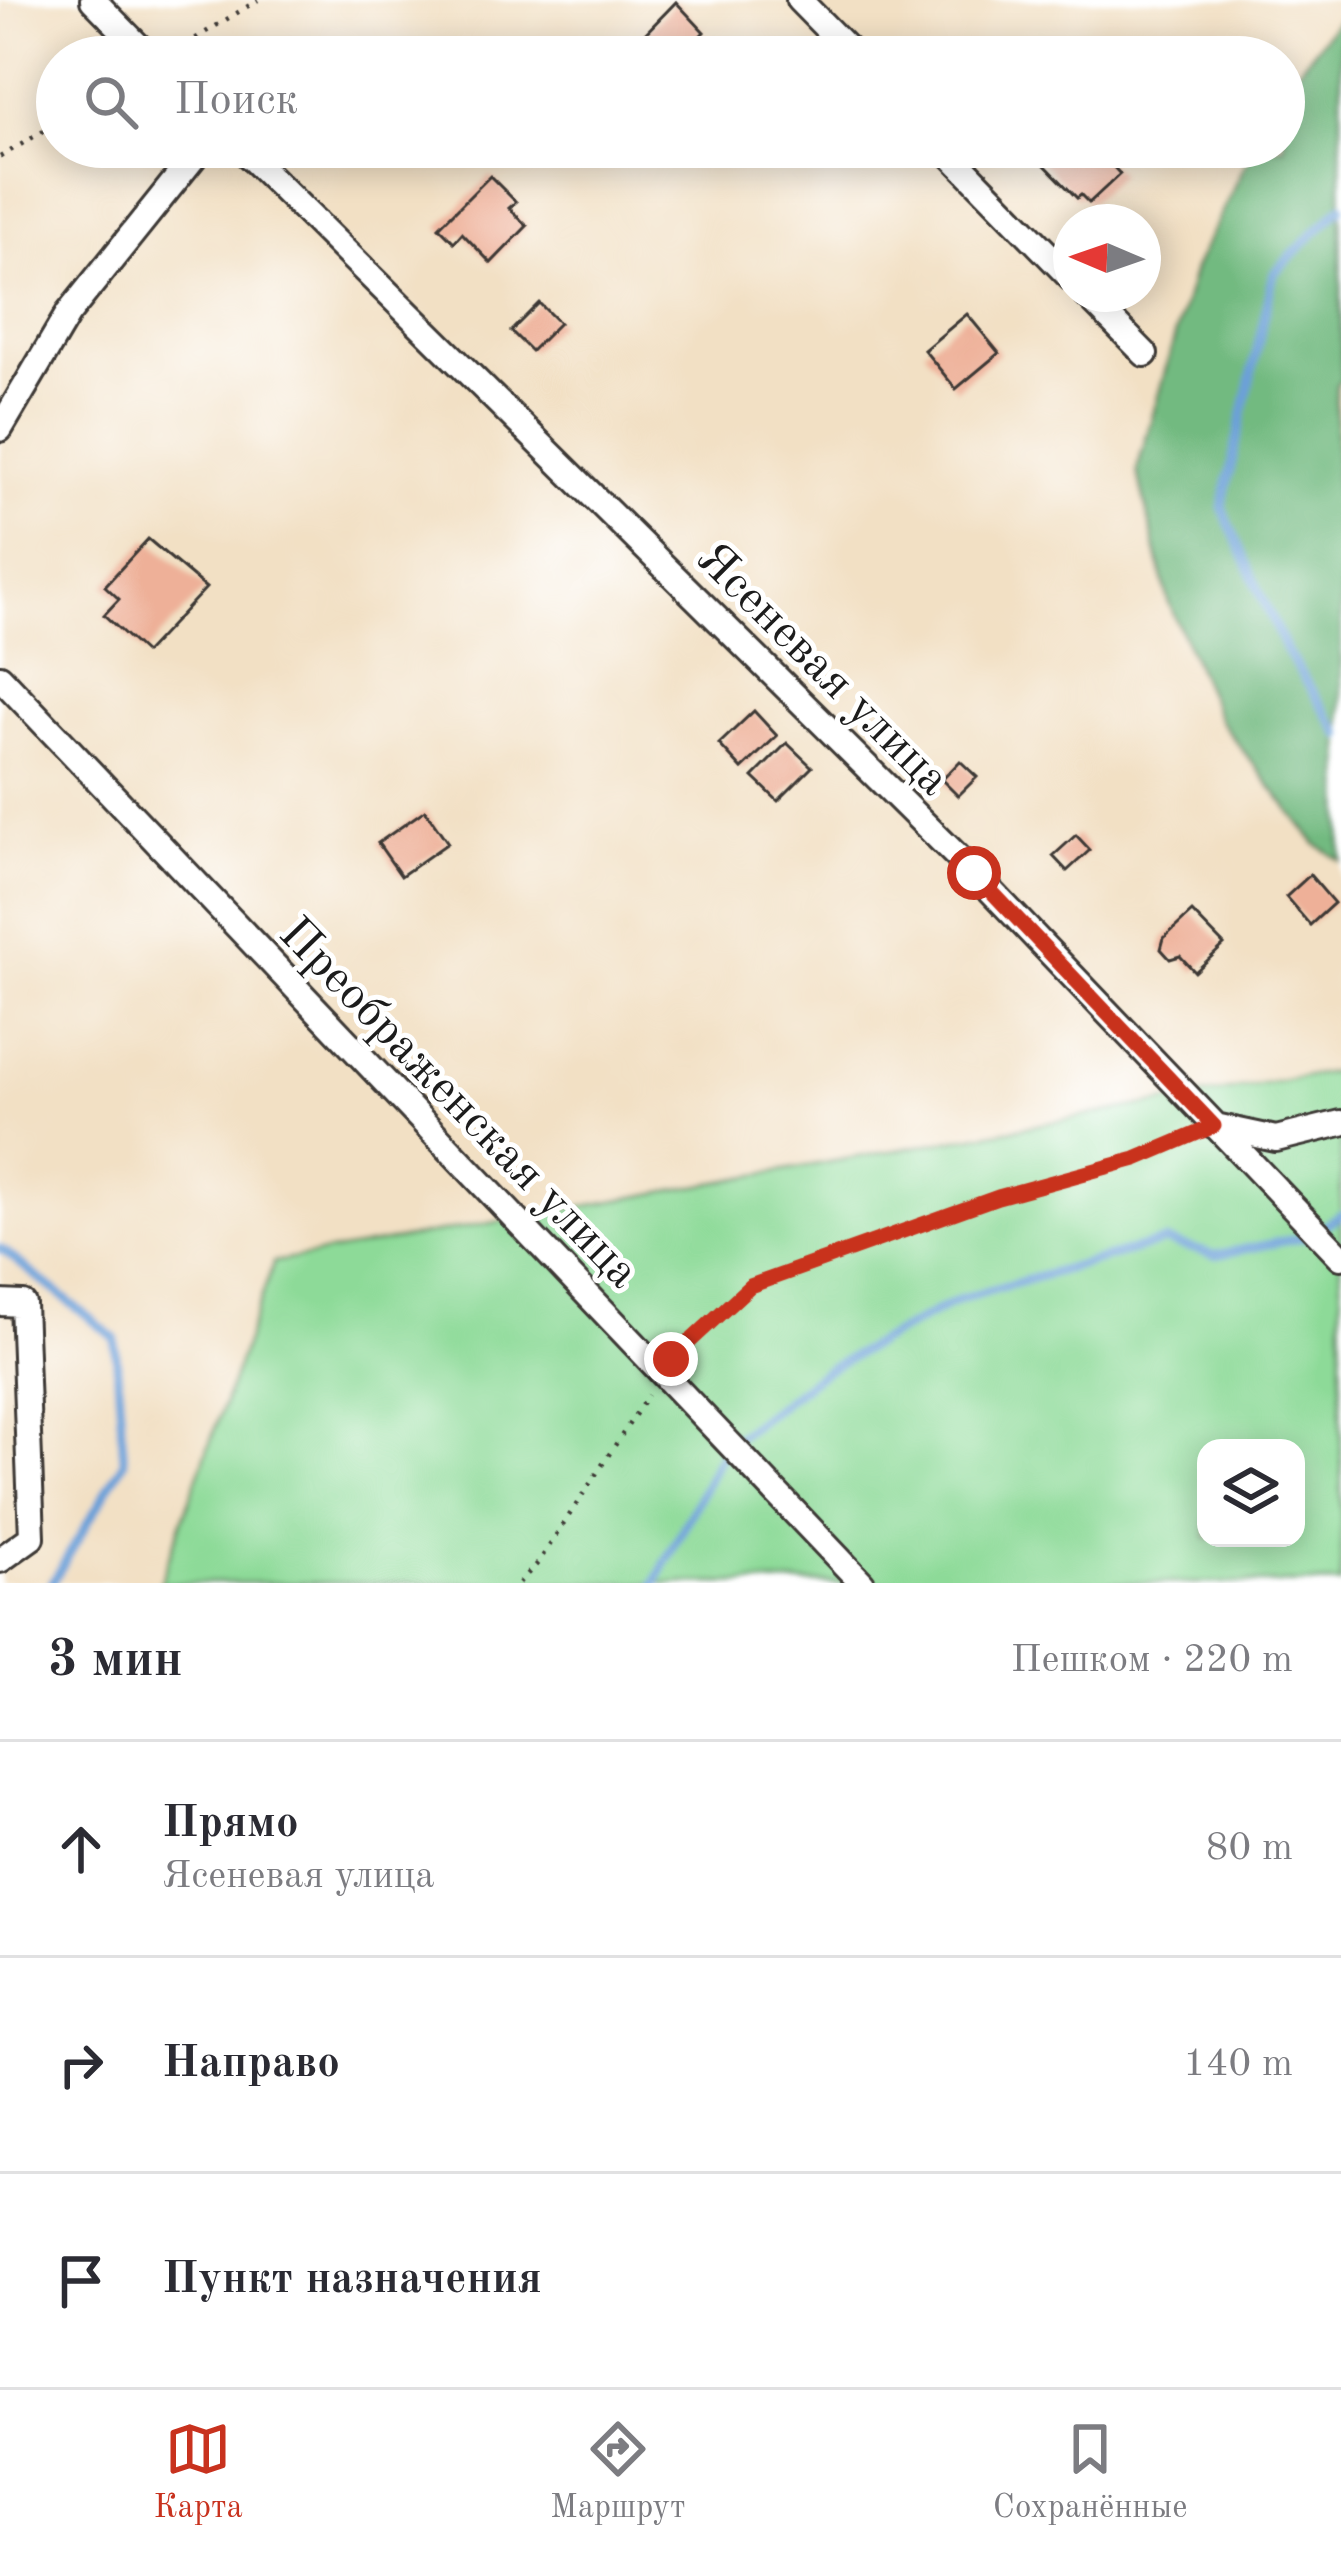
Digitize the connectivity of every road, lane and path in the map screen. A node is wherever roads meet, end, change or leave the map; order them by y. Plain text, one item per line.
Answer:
1 (93, 0) edge
2 (258, 0) edge
3 (799, 0) edge
4 (128, 36) edge
5 (199, 36) edge
6 (834, 36) edge
7 (36, 136) edge
8 (0, 157) edge
9 (185, 168) edge
10 (261, 168) edge
11 (964, 168) edge
12 (1053, 260) edge
13 (1104, 312) edge
14 (1145, 354) dead end
15 (0, 429) edge
16 (0, 677) edge
17 (1341, 1123) edge
18 (1214, 1126) junction
19 (1341, 1257) edge
20 (0, 1303) edge
21 (662, 1373) junction
22 (0, 1560) edge
23 (519, 1583) edge
24 (862, 1583) edge

1 - 4 street
2 - 5 path
3 - 6 street
7 - 8 path
9 - 15 street
10 - 18 street, Ясеневая улица
11 - 12 street
13 - 14 street
16 - 21 street, Преображенская улица
17 - 18 street
18 - 19 street, Ясеневая улица
18 - 21 path
20 - 22 street
21 - 23 path
21 - 24 street, Преображенская улица

